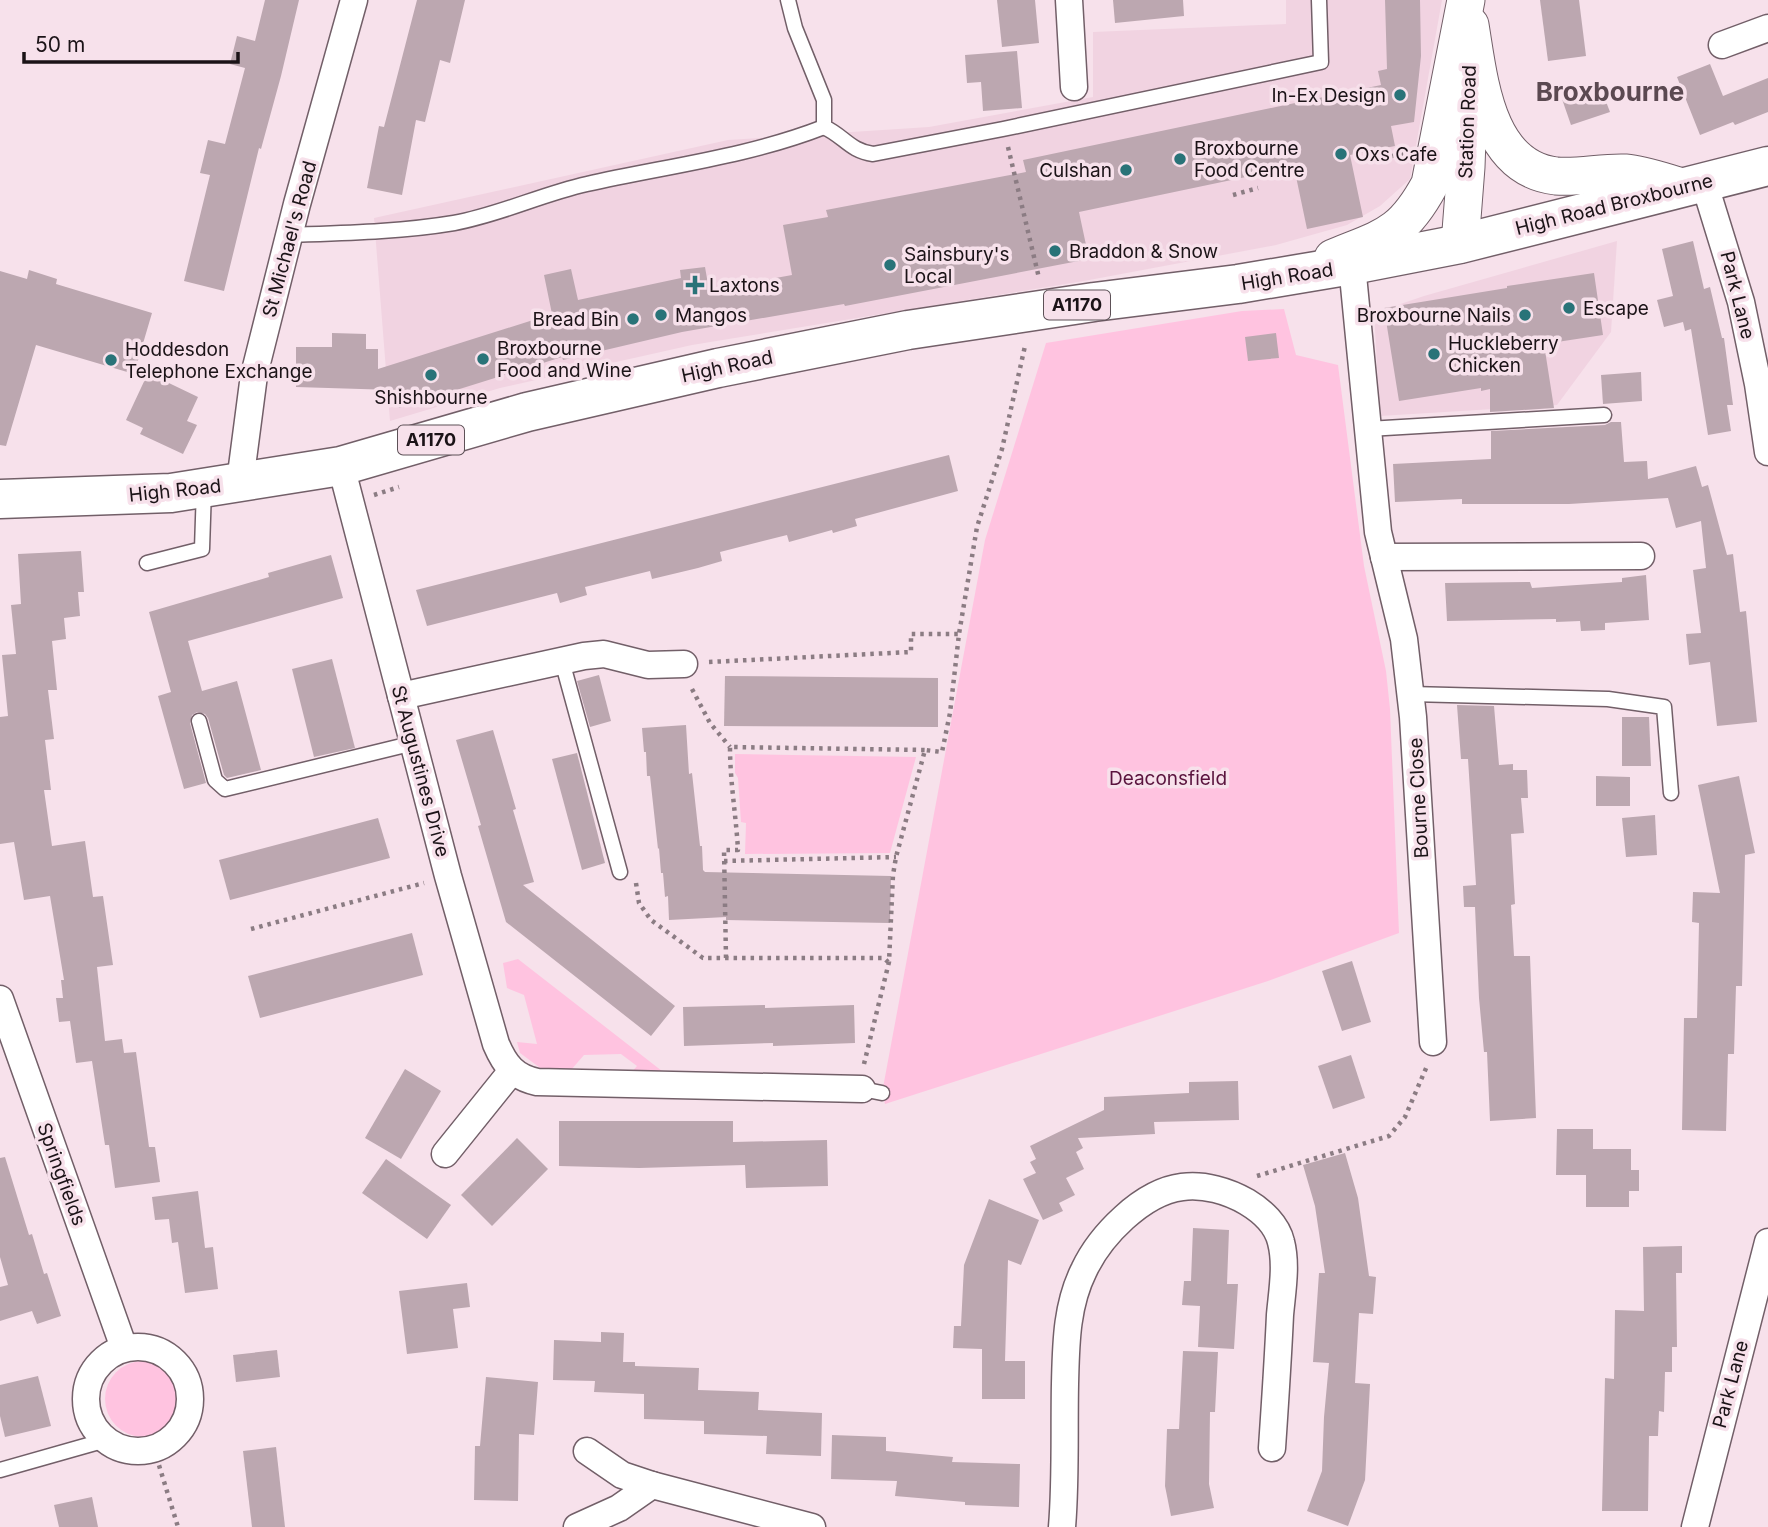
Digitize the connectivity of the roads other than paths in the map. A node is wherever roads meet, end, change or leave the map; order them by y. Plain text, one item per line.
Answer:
1 (354, 0) edge
2 (788, 0) edge
3 (1069, 0) edge
4 (1319, 0) edge
5 (1466, 0) edge
6 (1768, 28) edge
7 (1722, 45) dead end
8 (1074, 87) dead end
9 (824, 127) junction
10 (1768, 166) edge
11 (1693, 184) junction
12 (1416, 209) junction
13 (289, 235) junction
14 (1460, 244) junction
15 (1352, 265) junction
16 (1297, 274) junction
17 (1604, 415) dead end
18 (1368, 429) junction
19 (1768, 449) edge
20 (341, 466) junction
21 (222, 485) junction
22 (0, 499) edge
23 (1641, 556) dead end
24 (1384, 557) junction
25 (147, 563) dead end
26 (562, 661) junction
27 (688, 663) road end
28 (1410, 694) junction
29 (401, 696) junction
30 (199, 720) dead end
31 (414, 743) junction
32 (1671, 793) dead end
33 (620, 872) road end
34 (0, 999) edge
35 (1433, 1042) road end
36 (512, 1072) junction
37 (867, 1090) road end
38 (444, 1154) dead end
39 (1768, 1242) edge
40 (124, 1348) junction
41 (106, 1440) junction
42 (1272, 1448) dead end
43 (587, 1451) dead end
44 (0, 1470) edge
45 (652, 1485) junction
46 (576, 1527) edge
47 (812, 1527) edge
48 (1062, 1527) edge
49 (1695, 1527) edge

1 - 13 street, St Michael's Road
2 - 9 lane
3 - 8 street
4 - 9 lane
5 - 11 main road
5 - 12 main road
5 - 14 main road, Station Road
6 - 7 street
9 - 13 lane
10 - 11 main road, High Road Broxbourne / A1170
11 - 14 main road, High Road Broxbourne / A1170
11 - 19 street, Park Lane
12 - 14 main road
12 - 16 main road
13 - 21 street, St Michael's Road
14 - 15 main road, High Road / A1170
15 - 16 main road, High Road / A1170
15 - 18 street, Bourne Close
16 - 20 main road, High Road / A1170
17 - 18 lane
18 - 24 street, Bourne Close
20 - 21 main road, High Road / A1170
20 - 29 street, St Augustines Drive
21 - 22 main road, High Road / A1170
21 - 25 lane
23 - 24 street
24 - 28 street, Bourne Close
26 - 27 street
26 - 29 street
26 - 33 lane
28 - 32 lane
28 - 35 street, Bourne Close
29 - 31 street, St Augustines Drive
30 - 31 lane
31 - 36 street, St Augustines Drive
34 - 40 street, Springfields
36 - 37 street
36 - 38 street
39 - 49 street, Park Lane
40 - 41 street
40 - 41 street
41 - 44 lane
42 - 48 street
43 - 45 street
45 - 46 street
45 - 47 street

